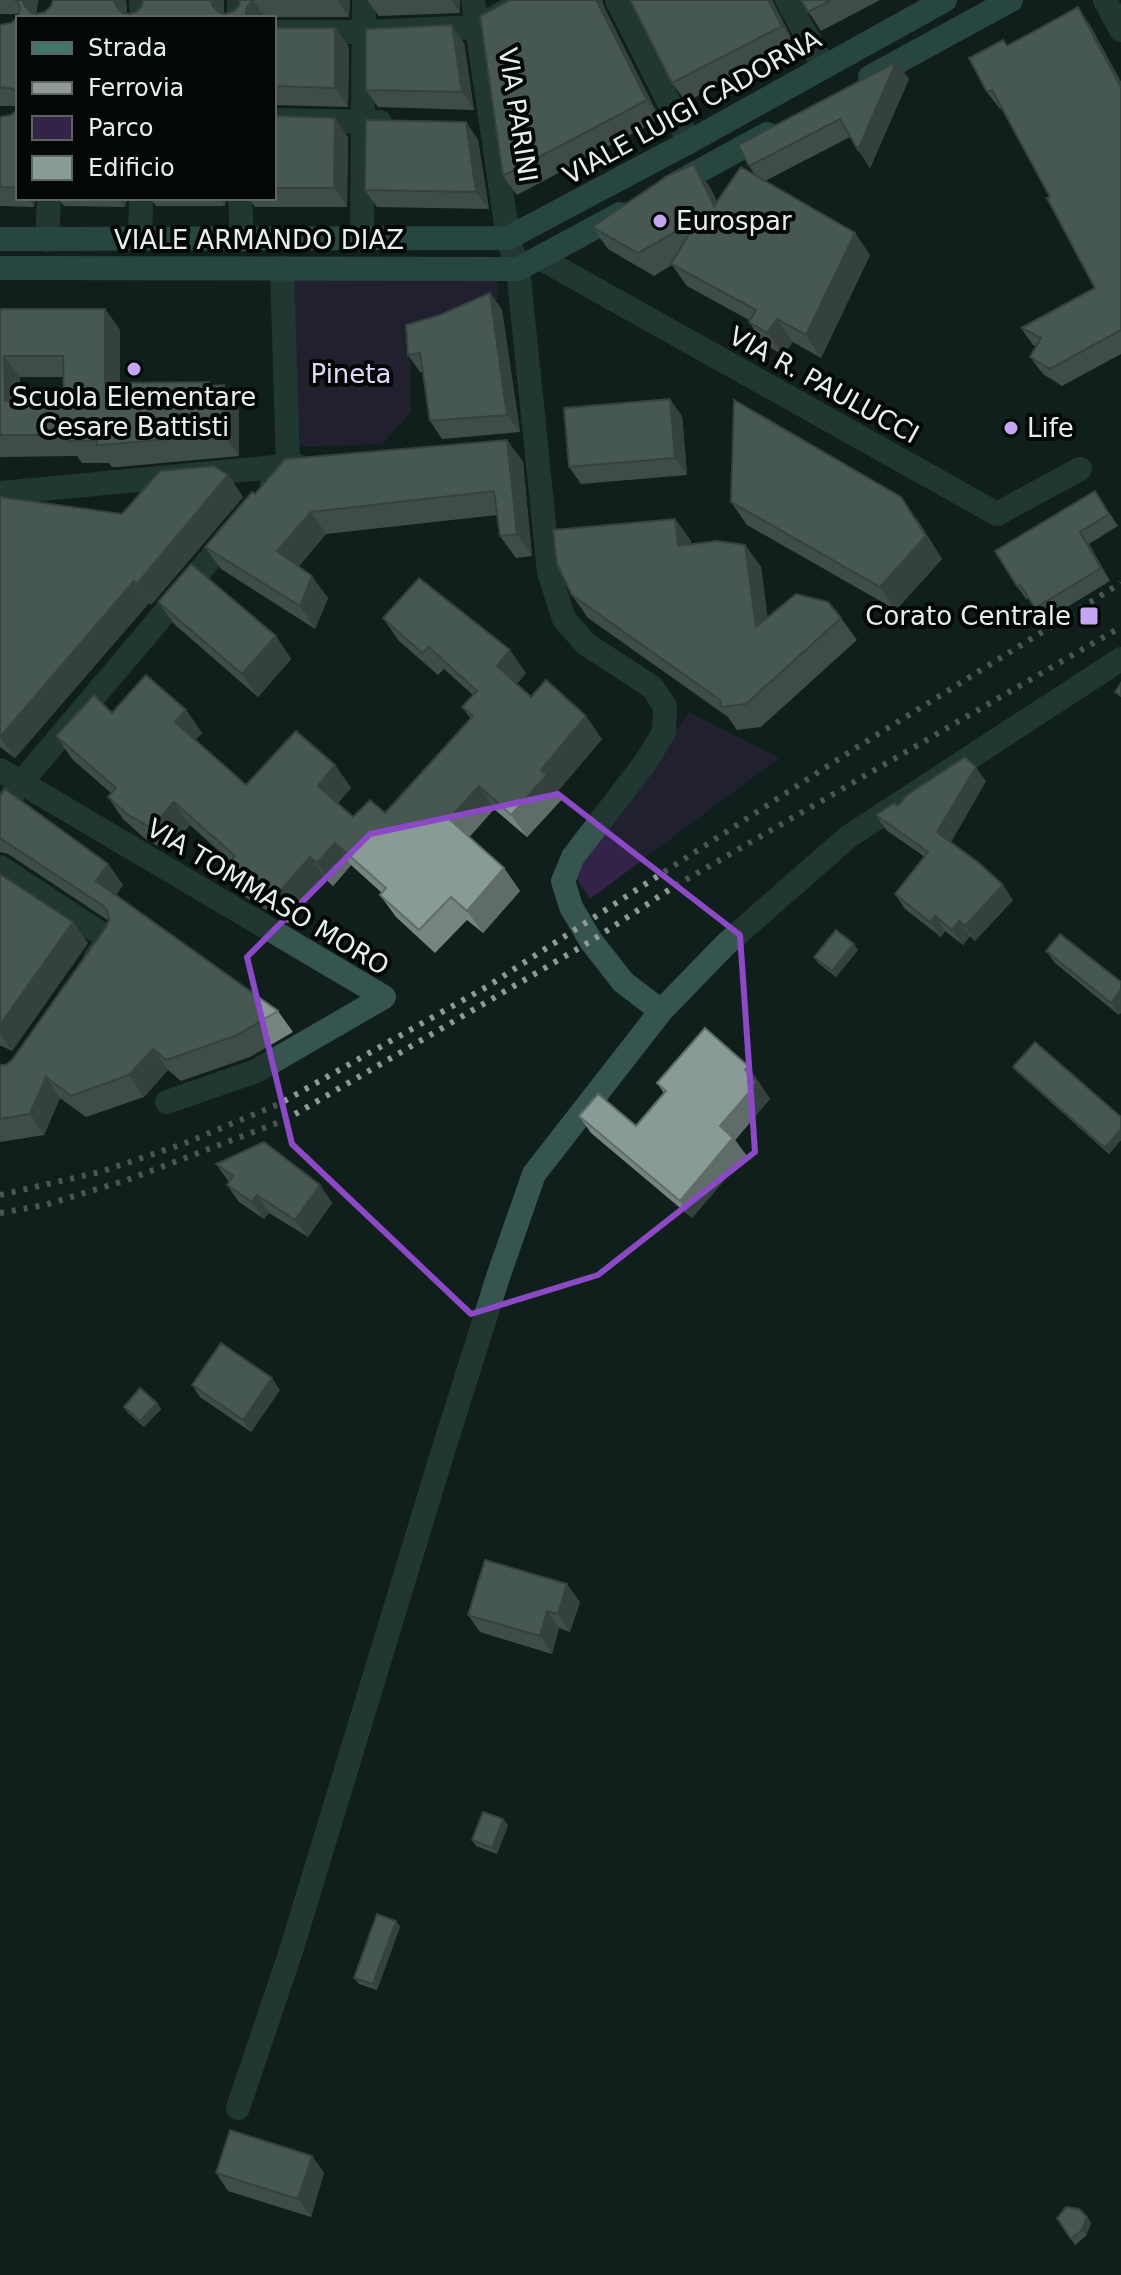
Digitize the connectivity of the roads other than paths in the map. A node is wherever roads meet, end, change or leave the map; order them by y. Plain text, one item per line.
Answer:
1 (364, 0) edge
2 (473, 0) edge
3 (527, 0) edge
4 (617, 0) edge
5 (787, 0) edge
6 (1011, 0) edge
7 (1105, 0) edge
8 (935, 2) edge
9 (476, 27) junction
10 (1121, 30) edge
11 (276, 32) edge
12 (364, 32) junction
13 (824, 67) junction
14 (845, 91) edge
15 (276, 120) edge
16 (363, 121) junction
17 (790, 121) edge
18 (406, 123) edge
19 (462, 125) edge
20 (492, 125) junction
21 (689, 142) junction
22 (49, 200) edge
23 (141, 200) edge
24 (240, 200) edge
25 (508, 238) junction
26 (0, 239) edge
27 (47, 240) junction
28 (140, 240) junction
29 (242, 240) junction
30 (362, 240) junction
31 (540, 258) junction
32 (0, 268) edge
33 (282, 268) junction
34 (518, 269) junction
35 (319, 463) edge
36 (288, 466) junction
37 (1080, 469) dead end
38 (0, 493) edge
39 (1121, 659) edge
40 (10, 777) edge
41 (0, 813) edge
42 (0, 867) edge
43 (83, 975) edge
44 (661, 1011) junction
45 (167, 1102) dead end
46 (238, 2108) dead end

1 - 12 street
2 - 9 street, VIA PARINI
3 - 9 street
4 - 21 street
5 - 13 street
6 - 14 main road
7 - 10 street
8 - 13 main road, VIALE LUIGI CADORNA
9 - 12 street
9 - 20 street, VIA PARINI
11 - 12 street
12 - 16 street
13 - 21 main road, VIALE LUIGI CADORNA
15 - 16 street
16 - 18 street
16 - 30 street
17 - 31 main road
19 - 20 street
20 - 25 street, VIA PARINI
21 - 25 main road, VIALE LUIGI CADORNA
22 - 27 street
23 - 28 street
24 - 29 street
25 - 30 main road
25 - 34 street, VIA PARINI
26 - 27 main road
27 - 28 main road
28 - 29 main road
29 - 30 main road
31 - 34 main road
31 - 37 street, VIA R. PAULUCCI
32 - 33 main road, VIALE ARMANDO DIAZ
33 - 34 main road, VIALE ARMANDO DIAZ
33 - 36 street
34 - 44 street, VIA PARINI
35 - 36 street
36 - 38 street
36 - 40 street
39 - 44 street
40 - 41 street
40 - 45 street, VIA TOMMASO MORO
42 - 43 street
44 - 46 street

